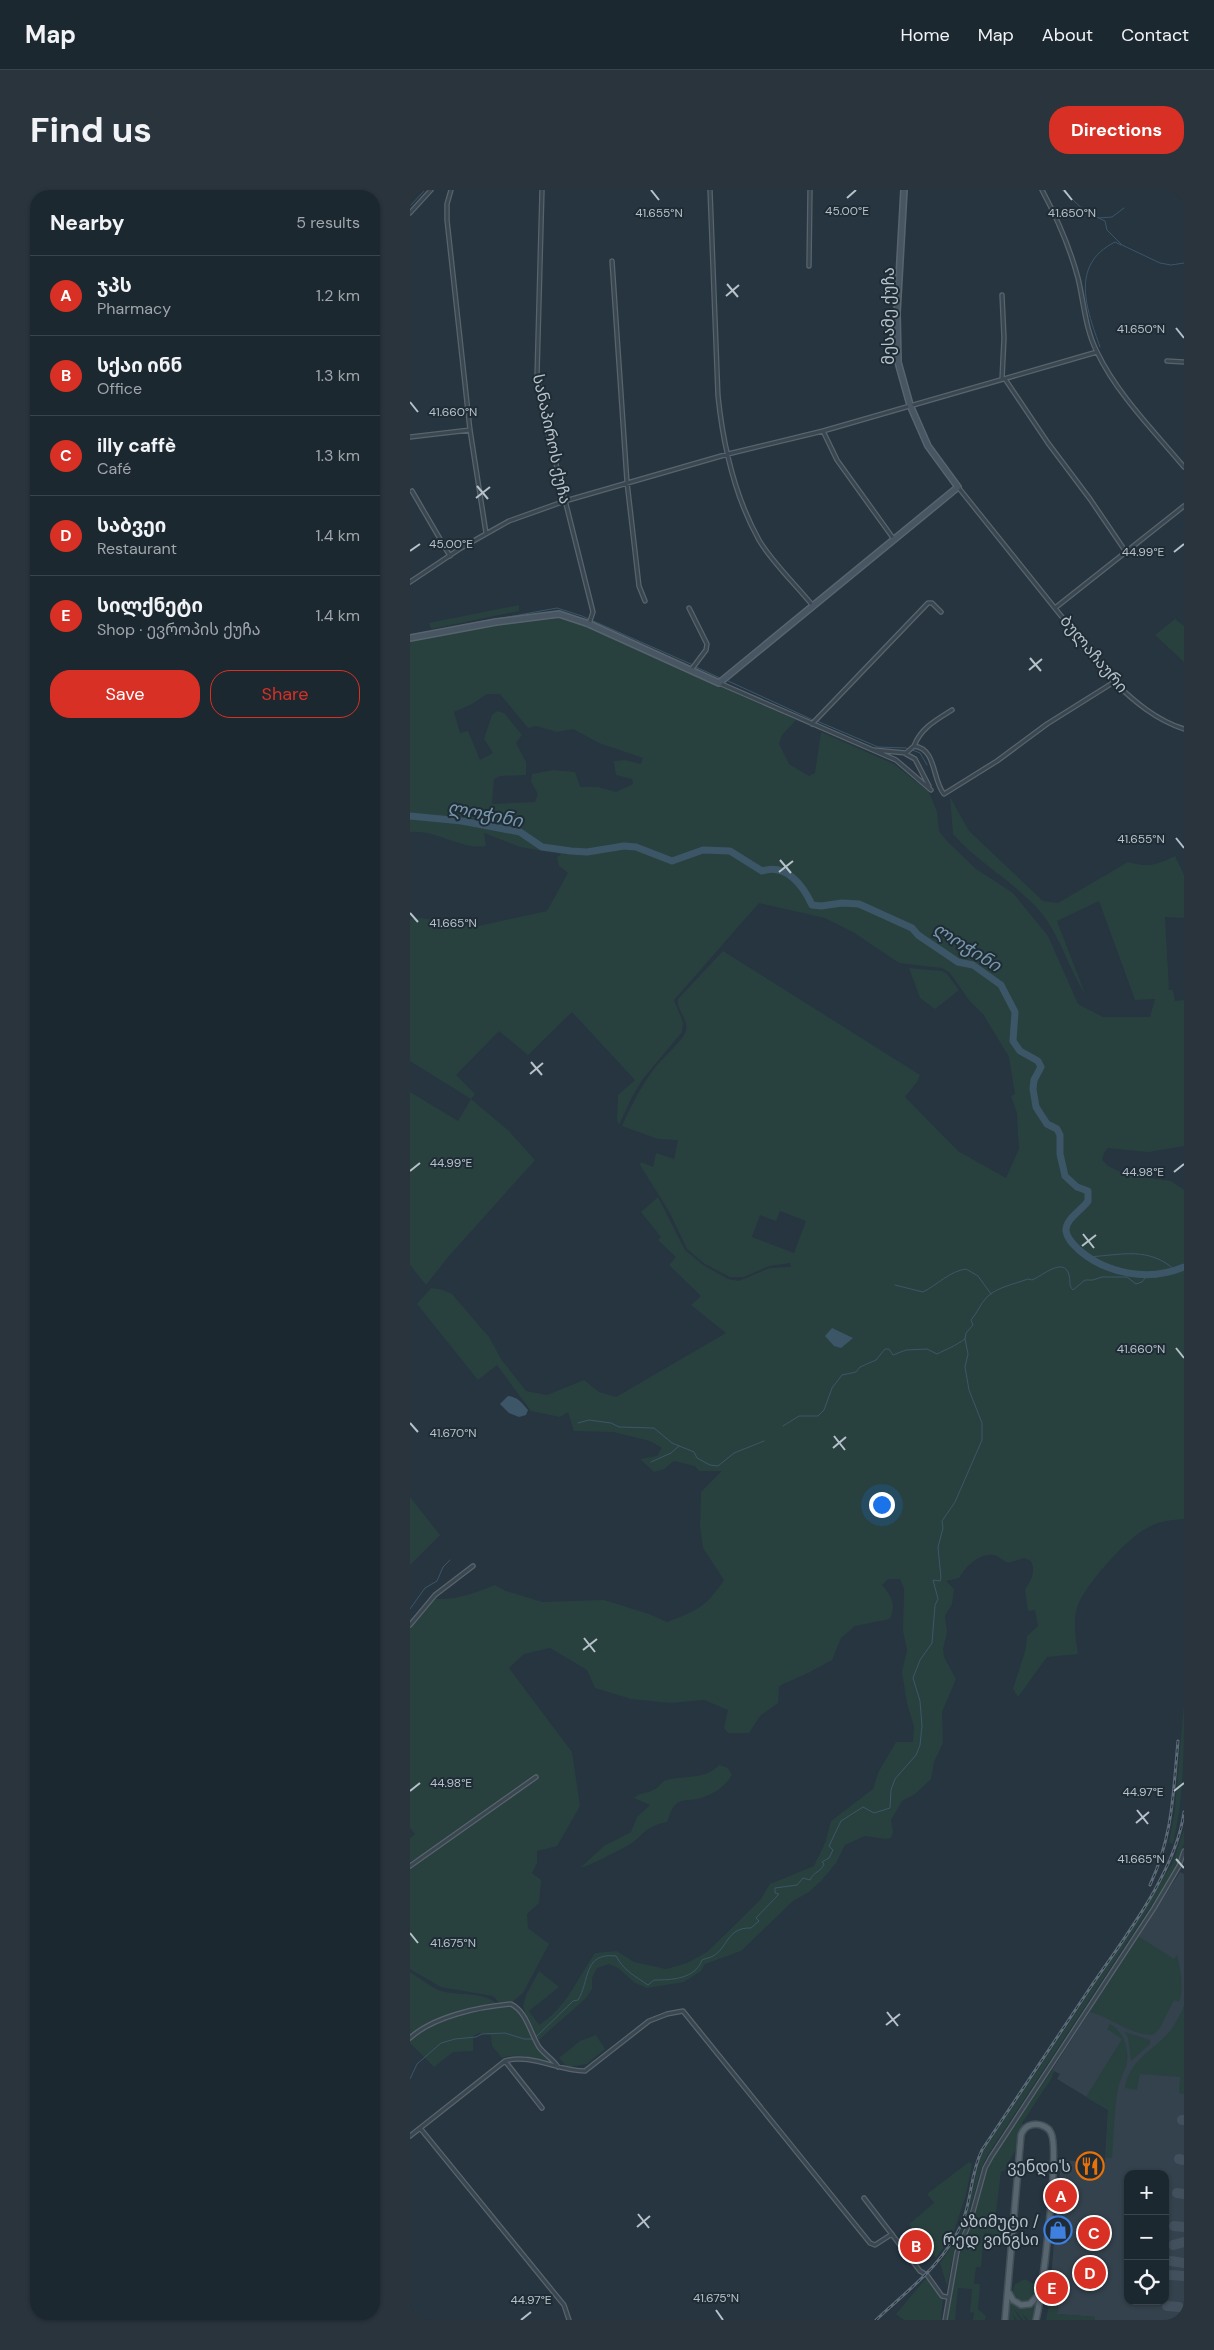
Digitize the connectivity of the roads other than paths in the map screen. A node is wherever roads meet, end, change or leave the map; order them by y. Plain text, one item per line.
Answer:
1 (431, 190) edge
2 (451, 190) edge
3 (542, 190) edge
4 (710, 190) edge
5 (810, 190) edge
6 (904, 190) edge
7 (1042, 190) edge
8 (410, 212) edge
9 (612, 261) dead end
10 (809, 266) dead end
11 (1002, 295) dead end
12 (1097, 352) junction
13 (1167, 362) dead end
14 (1184, 362) edge
15 (1003, 379) junction
16 (910, 404) junction
17 (470, 430) junction
18 (823, 431) junction
19 (410, 438) edge
20 (728, 454) junction
21 (1184, 466) edge
22 (627, 482) junction
23 (958, 487) junction
24 (412, 491) dead end
25 (565, 501) junction
26 (1184, 506) edge
27 (486, 533) junction
28 (894, 538) junction
29 (1126, 552) junction
30 (450, 556) junction
31 (410, 582) edge
32 (646, 601) dead end
33 (813, 606) junction
34 (689, 608) dead end
35 (1055, 608) junction
36 (941, 612) dead end
37 (589, 624) junction
38 (410, 638) edge
39 (691, 671) junction
40 (1114, 682) junction
41 (719, 683) junction
42 (952, 710) dead end
43 (812, 724) junction
44 (1184, 729) edge
45 (914, 746) junction
46 (874, 750) junction
47 (906, 754) junction
48 (473, 1566) dead end
49 (410, 1625) edge
50 (536, 1777) dead end
51 (1184, 1851) edge
52 (410, 1866) edge
53 (410, 2038) edge
54 (505, 2060) junction
55 (558, 2068) junction
56 (542, 2108) dead end
57 (420, 2128) junction
58 (410, 2136) edge
59 (864, 2198) dead end
60 (892, 2234) junction
61 (1040, 2290) junction
62 (1008, 2292) junction
63 (947, 2297) junction
64 (569, 2320) edge
65 (945, 2320) edge
66 (1006, 2320) edge
67 (1036, 2320) edge

1 - 8 street
2 - 17 street
3 - 25 street, სანაპიროს ქუჩა
4 - 20 street
5 - 10 street
6 - 16 street, მესამე ქუჩა
7 - 12 street
9 - 22 street
11 - 15 street
12 - 15 street
12 - 21 street
13 - 14 street
15 - 16 street
15 - 29 street
16 - 18 street
16 - 23 street, მესამე ქუჩა
17 - 19 street
17 - 27 street
18 - 20 street
18 - 28 street
20 - 22 street
20 - 33 street
22 - 25 street
22 - 32 street
23 - 28 street
23 - 35 street, ბულაჩაური
24 - 30 street
25 - 27 street
25 - 37 street, სანაპიროს ქუჩა
26 - 29 street
27 - 30 street
28 - 33 street
29 - 35 street
30 - 31 street
33 - 41 street
34 - 39 street
35 - 40 street, ბულაჩაური
36 - 43 street
37 - 38 street
37 - 39 street
39 - 41 street
40 - 44 street, ბულაჩაური
40 - 45 street
41 - 43 street
42 - 45 street
43 - 46 street
45 - 47 street
46 - 47 street
46 - 47 street
48 - 49 street
50 - 52 street
51 - 63 street
53 - 55 street
54 - 55 street
54 - 56 street
54 - 57 street
55 - 60 street
57 - 58 street
57 - 64 street
59 - 60 street
60 - 63 street
61 - 62 main road
61 - 62 main road
61 - 67 main road
62 - 66 main road
63 - 65 street

